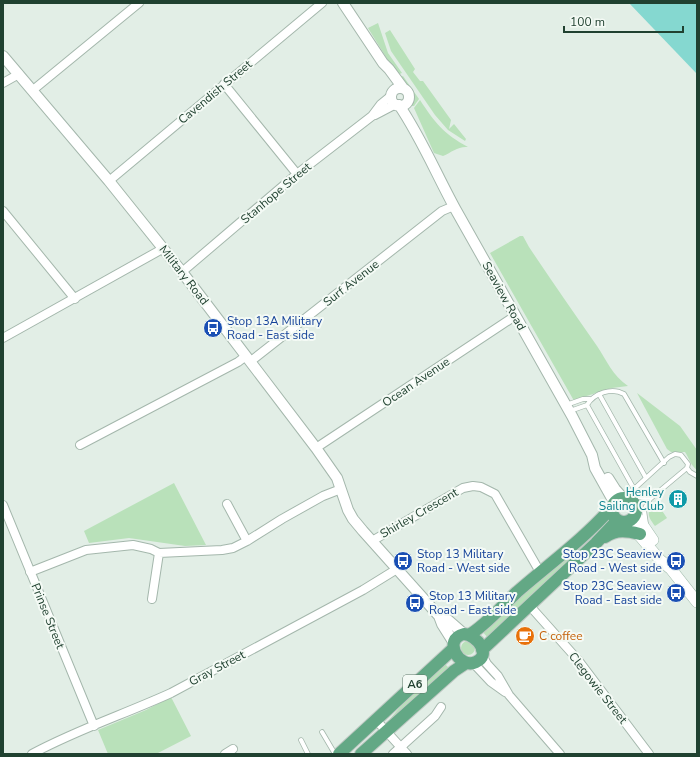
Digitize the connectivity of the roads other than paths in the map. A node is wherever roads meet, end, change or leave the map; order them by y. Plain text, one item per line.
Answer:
1 (140, 3) edge
2 (322, 3) edge
3 (343, 3) edge
4 (3, 56) edge
5 (382, 63) junction
6 (19, 74) junction
7 (3, 83) edge
8 (224, 84) junction
9 (403, 88) junction
10 (33, 90) junction
11 (395, 99) junction
12 (408, 101) junction
13 (418, 135) junction
14 (297, 174) junction
15 (108, 181) junction
16 (454, 206) junction
17 (3, 211) edge
18 (164, 248) junction
19 (182, 272) junction
20 (75, 299) junction
21 (515, 316) junction
22 (3, 338) edge
23 (248, 359) junction
24 (599, 394) junction
25 (590, 399) junction
26 (587, 404) junction
27 (568, 408) junction
28 (80, 445) dead end
29 (316, 448) junction
30 (664, 463) junction
31 (687, 468) junction
32 (697, 476) edge
33 (646, 478) junction
34 (341, 489) junction
35 (634, 489) junction
36 (650, 499) junction
37 (616, 502) junction
38 (227, 504) dead end
39 (3, 505) edge
40 (628, 519) junction
41 (644, 533) junction
42 (247, 541) junction
43 (372, 541) junction
44 (596, 543) junction
45 (159, 553) junction
46 (397, 569) junction
47 (30, 572) junction
48 (540, 572) junction
49 (152, 599) dead end
50 (697, 602) edge
51 (529, 605) junction
52 (439, 616) junction
53 (467, 634) junction
54 (454, 645) junction
55 (482, 652) junction
56 (469, 663) junction
57 (509, 695) junction
58 (441, 707) dead end
59 (376, 720) junction
60 (94, 726) junction
61 (322, 732) dead end
62 (386, 732) junction
63 (300, 740) dead end
64 (401, 747) junction
65 (233, 749) dead end
66 (32, 754) edge
67 (225, 754) edge
68 (308, 754) edge
69 (335, 754) edge
70 (339, 754) edge
71 (362, 754) edge
72 (393, 754) edge
73 (407, 754) edge
74 (560, 754) edge
75 (649, 754) edge

1 - 10 street
2 - 8 street, Cavendish Street
3 - 5 street, Seaview Road
4 - 6 street, Military Road
5 - 9 street, Seaview Road
5 - 11 street, Seaview Road
6 - 7 street
6 - 10 street, Military Road
8 - 14 street
8 - 15 street, Cavendish Street
9 - 11 street
9 - 12 street
10 - 15 street, Military Road
11 - 12 street
11 - 13 street, Seaview Road
11 - 14 street, Stanhope Street
12 - 13 street, Seaview Road
13 - 16 street, Seaview Road
14 - 19 street, Stanhope Street
15 - 18 street, Military Road
16 - 21 street, Seaview Road
16 - 23 street, Surf Avenue
17 - 20 street
18 - 19 street, Military Road
18 - 20 street
19 - 23 street, Military Road
20 - 22 street
21 - 27 street, Seaview Road
21 - 29 street, Ocean Avenue
23 - 28 street, Surf Avenue
23 - 29 street, Military Road
24 - 25 lane
24 - 30 lane
24 - 33 lane
25 - 26 lane
25 - 27 lane
26 - 27 lane
26 - 35 lane
27 - 37 street, Seaview Road
29 - 34 street, Military Road
30 - 31 lane
30 - 33 lane
31 - 32 lane
31 - 36 lane
33 - 35 lane
34 - 42 street
34 - 43 street, Military Road
35 - 36 lane
36 - 41 lane
37 - 40 main road
37 - 40 main road
37 - 48 main road, A6
38 - 42 street
39 - 47 street, Prinse Street
40 - 41 main road
40 - 44 main road, A6
41 - 44 main road
41 - 50 main road
42 - 45 street
43 - 46 street, Military Road
43 - 48 street, Shirley Crescent
44 - 51 main road, A6
45 - 47 street
45 - 49 street
46 - 52 street, Military Road
46 - 60 street, Gray Street
47 - 60 street, Prinse Street
48 - 53 main road, A6
51 - 55 main road, A6
51 - 75 street, Clegowie Street
52 - 53 street, Military Road
52 - 54 street, Military Road
53 - 54 main road, A6
53 - 55 main road
54 - 56 main road
54 - 59 main road, A6
55 - 56 main road, A6
55 - 57 street
56 - 57 street
56 - 62 main road, A6
57 - 74 street
58 - 64 street
59 - 62 street
59 - 70 main road, A6
60 - 66 street, Gray Street
61 - 69 lane
62 - 64 street
62 - 71 main road, A6
63 - 68 lane
64 - 72 street
64 - 73 street
65 - 67 street

